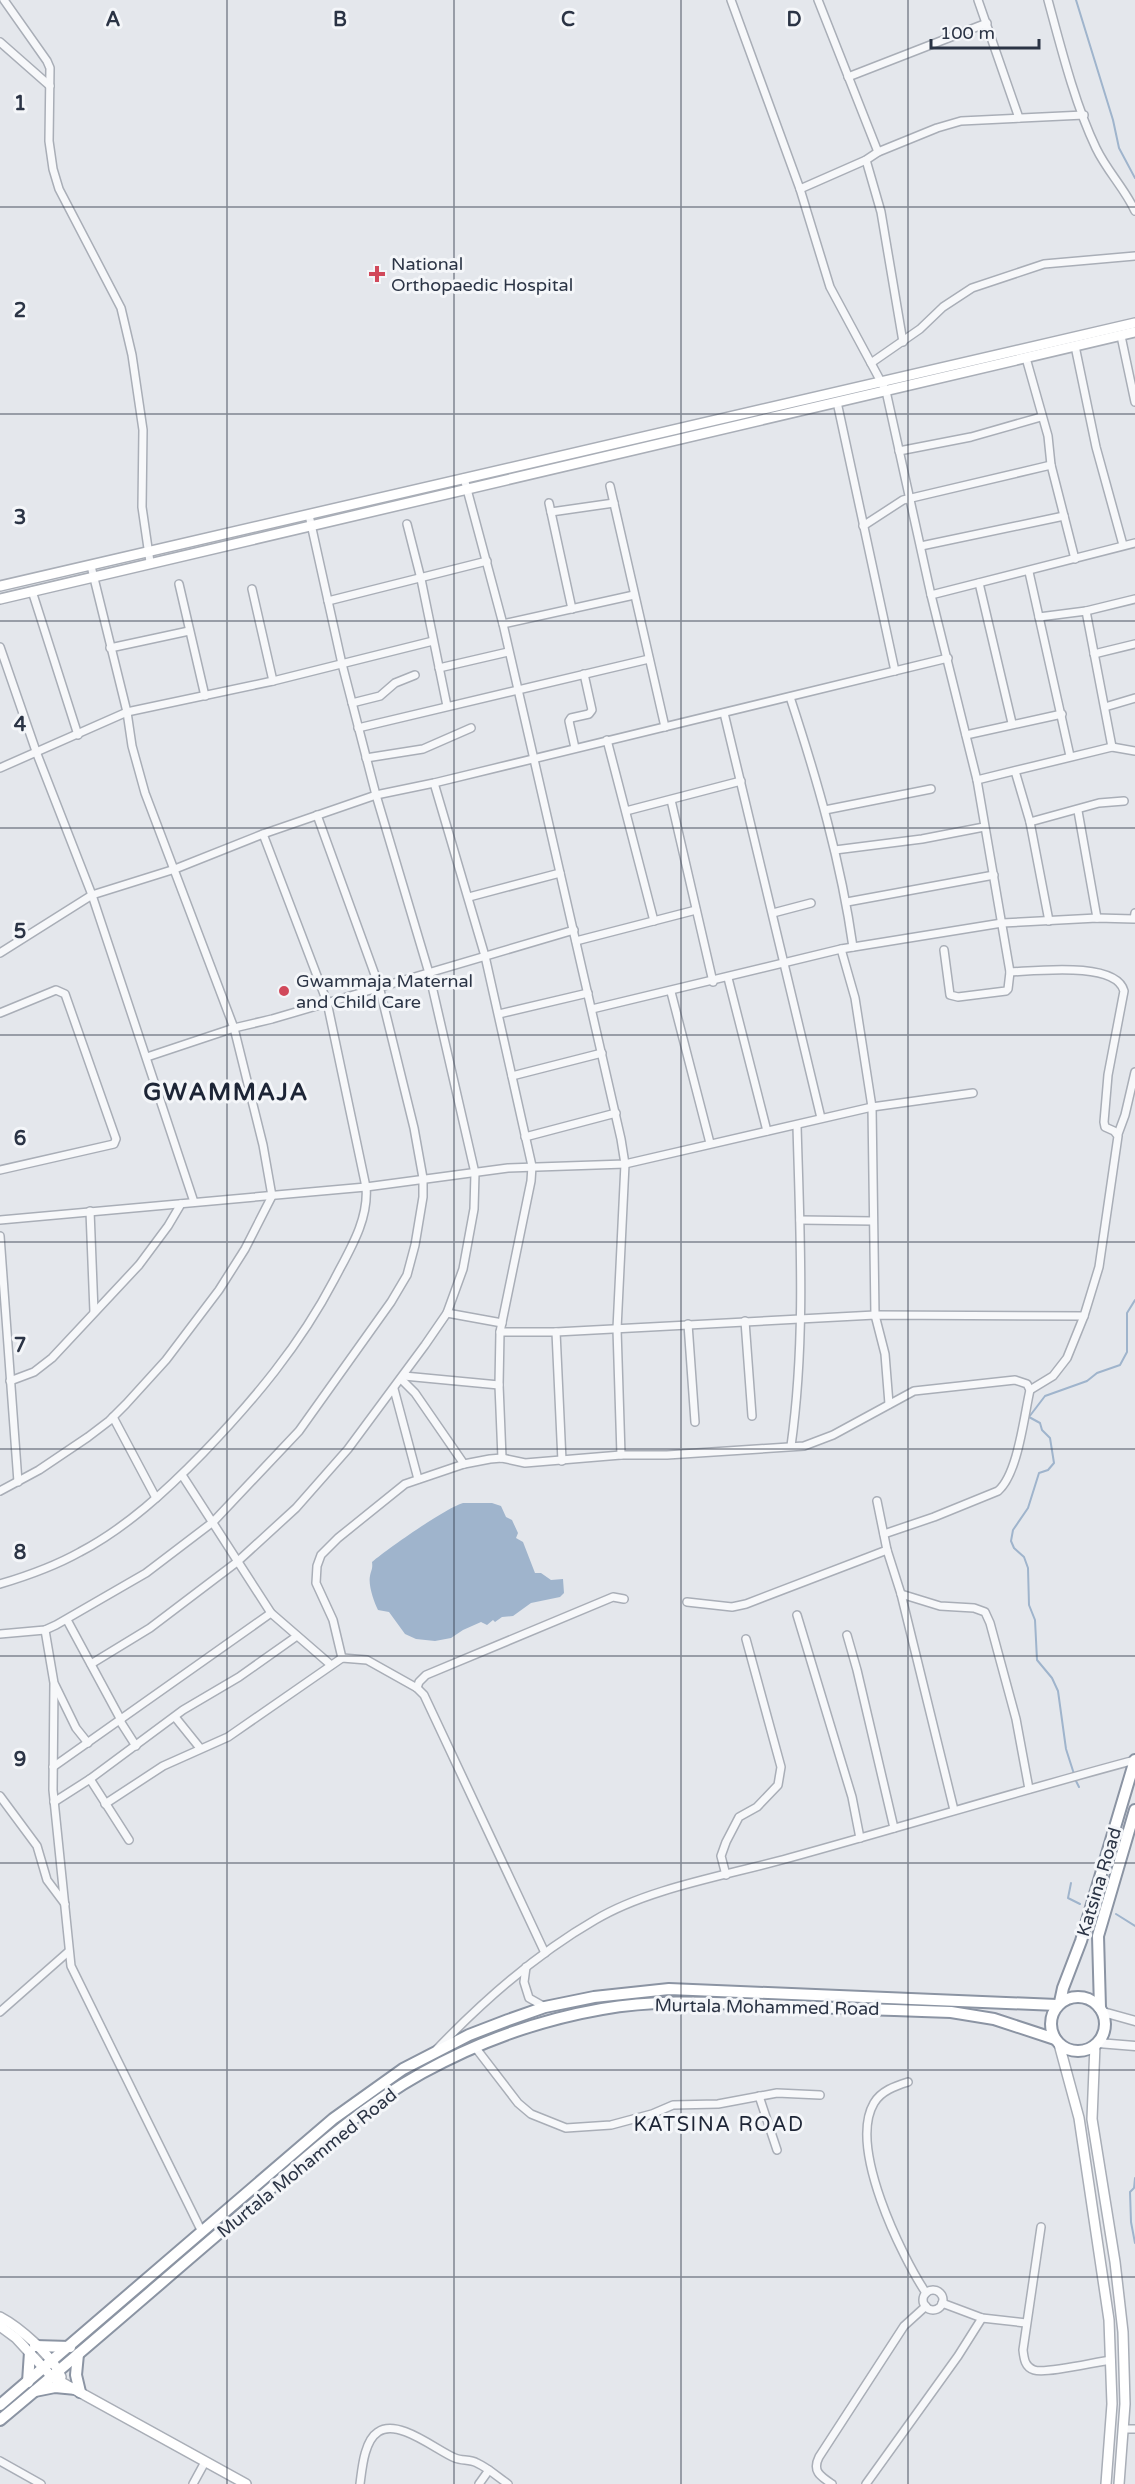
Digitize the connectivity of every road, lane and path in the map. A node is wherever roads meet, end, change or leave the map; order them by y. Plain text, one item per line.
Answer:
1 (4, 0) edge
2 (731, 0) edge
3 (820, 0) edge
4 (978, 0) edge
5 (1048, 0) edge
6 (987, 23) junction
7 (0, 42) edge
8 (849, 77) junction
9 (50, 86) junction
10 (1083, 115) junction
11 (1019, 118) junction
12 (878, 152) junction
13 (866, 160) junction
14 (800, 189) junction
15 (1135, 211) edge
16 (1135, 256) edge
17 (1135, 323) edge
18 (1135, 332) edge
19 (1121, 336) junction
20 (903, 342) junction
21 (1075, 346) junction
22 (1026, 358) junction
23 (871, 363) junction
24 (884, 387) junction
25 (837, 402) junction
26 (1135, 402) edge
27 (1041, 417) junction
28 (899, 451) junction
29 (1051, 465) junction
30 (464, 478) junction
31 (610, 486) dead end
32 (468, 489) junction
33 (910, 497) junction
34 (549, 503) dead end
35 (614, 503) junction
36 (551, 512) junction
37 (309, 515) junction
38 (1064, 516) junction
39 (407, 524) dead end
40 (312, 525) junction
41 (864, 526) junction
42 (1135, 543) edge
43 (1123, 545) junction
44 (921, 546) junction
45 (149, 557) junction
46 (1075, 559) junction
47 (487, 561) junction
48 (91, 566) junction
49 (1029, 572) junction
50 (94, 576) junction
51 (421, 579) junction
52 (979, 582) junction
53 (12, 583) junction
54 (179, 585) dead end
55 (0, 586) edge
56 (252, 589) dead end
57 (32, 591) junction
58 (15, 595) junction
59 (634, 595) junction
60 (932, 595) junction
61 (0, 599) edge
62 (1135, 599) edge
63 (328, 601) junction
64 (572, 609) junction
65 (1086, 611) junction
66 (1039, 617) junction
67 (502, 624) junction
68 (189, 631) junction
69 (433, 641) junction
70 (1135, 644) edge
71 (0, 646) edge
72 (111, 648) junction
73 (508, 652) junction
74 (1094, 654) junction
75 (948, 658) junction
76 (649, 659) junction
77 (342, 664) junction
78 (439, 668) junction
79 (895, 671) junction
80 (584, 674) junction
81 (415, 675) dead end
82 (273, 681) junction
83 (517, 689) junction
84 (205, 696) junction
85 (790, 697) junction
86 (1135, 698) edge
87 (352, 704) junction
88 (447, 706) junction
89 (1105, 707) junction
90 (127, 712) junction
91 (724, 712) junction
92 (1062, 714) junction
93 (1012, 723) junction
94 (665, 727) junction
95 (358, 728) junction
96 (471, 728) dead end
97 (78, 735) junction
98 (966, 735) junction
99 (607, 740) junction
100 (1112, 747) junction
101 (575, 748) junction
102 (1135, 751) edge
103 (37, 754) junction
104 (1070, 756) junction
105 (366, 758) junction
106 (533, 758) junction
107 (0, 768) edge
108 (1015, 771) junction
109 (977, 780) junction
110 (741, 781) junction
111 (434, 783) junction
112 (931, 789) dead end
113 (376, 795) junction
114 (671, 800) junction
115 (1124, 801) dead end
116 (825, 810) junction
117 (626, 811) junction
118 (1078, 811) junction
119 (317, 815) junction
120 (1030, 822) junction
121 (984, 827) junction
122 (263, 834) junction
123 (835, 850) junction
124 (175, 869) junction
125 (560, 873) junction
126 (994, 875) junction
127 (92, 895) junction
128 (469, 897) junction
129 (847, 902) junction
130 (811, 903) dead end
131 (696, 910) junction
132 (773, 913) junction
133 (1135, 917) edge
134 (1097, 918) junction
135 (654, 921) junction
136 (1048, 921) junction
137 (1002, 923) junction
138 (574, 930) junction
139 (576, 941) junction
140 (853, 947) junction
141 (841, 949) junction
142 (944, 950) dead end
143 (0, 953) edge
144 (485, 956) junction
145 (785, 962) junction
146 (1010, 972) junction
147 (429, 973) junction
148 (728, 978) junction
149 (713, 982) junction
150 (379, 986) junction
151 (671, 992) junction
152 (588, 993) junction
153 (327, 1002) junction
154 (592, 1009) junction
155 (0, 1013) edge
156 (499, 1014) junction
157 (234, 1028) junction
158 (603, 1053) junction
159 (147, 1057) junction
160 (1135, 1072) edge
161 (512, 1076) junction
162 (973, 1093) dead end
163 (872, 1107) junction
164 (616, 1113) junction
165 (821, 1118) junction
166 (797, 1126) junction
167 (767, 1131) junction
168 (1118, 1134) junction
169 (525, 1137) junction
170 (710, 1143) junction
171 (625, 1164) junction
172 (532, 1166) junction
173 (0, 1170) edge
174 (475, 1173) junction
175 (423, 1178) junction
176 (366, 1187) junction
177 (272, 1196) junction
178 (194, 1202) junction
179 (181, 1204) junction
180 (90, 1211) junction
181 (0, 1220) edge
182 (800, 1220) junction
183 (873, 1221) junction
184 (0, 1236) edge
185 (94, 1312) junction
186 (447, 1313) junction
187 (875, 1315) junction
188 (1084, 1316) junction
189 (802, 1318) junction
190 (745, 1321) junction
191 (502, 1323) junction
192 (688, 1324) junction
193 (617, 1329) junction
194 (500, 1332) junction
195 (556, 1332) junction
196 (403, 1377) junction
197 (10, 1381) junction
198 (499, 1385) junction
199 (394, 1389) junction
200 (1030, 1390) junction
201 (889, 1404) junction
202 (753, 1416) dead end
203 (113, 1417) junction
204 (694, 1422) dead end
205 (791, 1446) junction
206 (621, 1455) junction
207 (502, 1458) junction
208 (562, 1461) junction
209 (464, 1464) junction
210 (182, 1475) junction
211 (418, 1479) junction
212 (18, 1482) junction
213 (0, 1491) edge
214 (156, 1498) junction
215 (877, 1501) dead end
216 (213, 1522) junction
217 (884, 1534) junction
218 (887, 1550) junction
219 (237, 1562) junction
220 (0, 1584) edge
221 (901, 1594) junction
222 (624, 1599) dead end
223 (687, 1602) dead end
224 (271, 1613) junction
225 (797, 1614) dead end
226 (67, 1620) junction
227 (45, 1630) junction
228 (0, 1634) edge
229 (847, 1635) dead end
230 (297, 1636) junction
231 (746, 1639) dead end
232 (342, 1658) junction
233 (91, 1664) junction
234 (331, 1665) junction
235 (54, 1683) junction
236 (417, 1688) junction
237 (175, 1717) junction
238 (120, 1720) junction
239 (88, 1743) junction
240 (136, 1746) junction
241 (200, 1748) junction
242 (1135, 1760) edge
243 (52, 1767) junction
244 (90, 1779) junction
245 (1029, 1789) junction
246 (0, 1796) edge
247 (54, 1802) junction
248 (105, 1804) junction
249 (954, 1810) junction
250 (1135, 1810) edge
251 (894, 1828) junction
252 (860, 1838) junction
253 (129, 1840) dead end
254 (726, 1875) junction
255 (65, 1904) junction
256 (68, 1952) junction
257 (545, 1953) junction
258 (526, 1967) junction
259 (1059, 2004) junction
260 (545, 2007) junction
261 (1102, 2010) junction
262 (0, 2012) edge
263 (1135, 2021) edge
264 (1057, 2042) junction
265 (1097, 2044) junction
266 (1135, 2046) edge
267 (475, 2047) junction
268 (433, 2053) junction
269 (908, 2082) dead end
270 (820, 2095) dead end
271 (759, 2096) junction
272 (777, 2150) dead end
273 (1041, 2227) dead end
274 (202, 2232) junction
275 (926, 2293) junction
276 (942, 2303) junction
277 (926, 2306) junction
278 (0, 2317) edge
279 (982, 2318) junction
280 (1026, 2323) junction
281 (0, 2326) edge
282 (33, 2349) junction
283 (74, 2351) junction
284 (1111, 2360) junction
285 (52, 2369) junction
286 (31, 2387) junction
287 (78, 2391) junction
288 (0, 2405) edge
289 (0, 2420) edge
290 (1124, 2429) junction
291 (1135, 2429) edge
292 (0, 2461) edge
293 (205, 2462) junction
294 (489, 2470) junction
295 (41, 2484) edge
296 (193, 2484) edge
297 (246, 2484) edge
298 (360, 2484) edge
299 (479, 2484) edge
300 (508, 2484) edge
301 (832, 2484) edge
302 (866, 2484) edge
303 (1106, 2484) edge
304 (1119, 2484) edge

1 - 9 street
2 - 14 street
3 - 8 street
4 - 6 street
5 - 10 street
6 - 8 street
6 - 11 street
7 - 9 street
8 - 12 street
9 - 45 street
10 - 11 street
10 - 15 street
11 - 12 street
12 - 13 street
13 - 14 street
13 - 20 street
14 - 23 street
16 - 20 street
17 - 24 main road
18 - 19 main road
19 - 21 main road
19 - 26 street
20 - 23 street
21 - 22 main road
21 - 43 street
22 - 24 main road
22 - 27 street
23 - 24 street
24 - 25 main road
24 - 28 street
24 - 30 main road
25 - 32 main road
25 - 41 street
27 - 28 street
27 - 29 street
28 - 33 street
29 - 33 street
29 - 38 street
30 - 32 street
30 - 37 main road
31 - 35 street
32 - 40 main road
32 - 47 street
33 - 41 street
33 - 44 street
34 - 36 street
35 - 36 street
35 - 59 street
36 - 64 street
37 - 40 street
37 - 45 main road
38 - 44 street
38 - 46 street
39 - 51 street
40 - 45 main road
40 - 63 street
41 - 79 street
42 - 43 street
43 - 46 street
44 - 60 street
45 - 48 main road
45 - 50 main road
46 - 49 street
47 - 51 street
47 - 67 street
48 - 50 street
48 - 53 main road
49 - 52 street
49 - 66 street
50 - 57 main road
50 - 72 street
51 - 63 street
51 - 69 street
52 - 60 street
52 - 93 street
53 - 55 main road
53 - 58 main road
54 - 68 street
56 - 82 street
57 - 58 main road
57 - 97 street
58 - 61 main road
59 - 64 street
59 - 76 street
60 - 75 street
62 - 65 street
63 - 77 street
64 - 67 street
65 - 66 street
65 - 74 street
66 - 92 street
67 - 73 street
68 - 72 street
68 - 84 street
69 - 77 street
69 - 78 street
70 - 74 street
71 - 103 street
72 - 90 street
73 - 78 street
73 - 83 street
74 - 89 street
75 - 79 street
75 - 98 street
76 - 80 street
76 - 94 street
77 - 82 street
77 - 87 street
78 - 88 street
79 - 85 street
80 - 83 street
80 - 101 street
81 - 87 street
82 - 84 street
83 - 88 street
83 - 106 street
84 - 90 street
85 - 91 street
85 - 116 street
86 - 89 street
87 - 95 street
88 - 95 street
89 - 100 street
90 - 97 street
90 - 124 street
91 - 94 street
91 - 110 street
92 - 93 street
92 - 104 street
93 - 98 street
94 - 99 street
95 - 105 street
96 - 105 street
97 - 103 street
98 - 109 street
99 - 101 street
99 - 117 street
100 - 102 street
100 - 104 street
101 - 106 street
103 - 107 street
103 - 127 street
104 - 108 street
105 - 113 street
106 - 111 street
106 - 125 street
108 - 109 street
108 - 120 street
109 - 121 street
110 - 114 street
110 - 132 street
111 - 113 street
111 - 128 street
112 - 116 street
113 - 119 street
113 - 147 street
114 - 117 street
114 - 131 street
115 - 118 street
116 - 123 street
117 - 135 street
118 - 120 street
118 - 134 street
119 - 122 street
119 - 150 street
120 - 136 street
121 - 123 street
121 - 126 street
122 - 124 street
122 - 153 street
123 - 129 street
124 - 127 street
124 - 157 street
125 - 128 street
125 - 138 street
126 - 129 street
126 - 137 street
127 - 143 street
127 - 159 street
128 - 144 street
129 - 140 street
130 - 132 street
131 - 135 street
131 - 149 street
132 - 145 street
133 - 134 street
134 - 136 street
135 - 139 street
136 - 137 street
137 - 140 street
137 - 146 street
138 - 139 street
138 - 144 street
139 - 152 street
140 - 141 street
141 - 145 street
141 - 163 street
142 - 146 street
144 - 147 street
144 - 156 street
145 - 148 street
145 - 165 street
146 - 168 street
147 - 150 street
147 - 174 street
148 - 149 street
148 - 167 street
149 - 151 street
150 - 153 street
150 - 175 street
151 - 154 street
151 - 170 street
152 - 154 street
152 - 156 street
153 - 157 street
153 - 176 street
154 - 158 street
155 - 173 street
156 - 161 street
157 - 159 street
157 - 177 street
158 - 161 street
158 - 164 street
159 - 178 street
160 - 168 street
161 - 169 street
162 - 163 street
163 - 165 street
163 - 183 street
164 - 169 street
164 - 171 street
165 - 166 street
166 - 167 street
166 - 182 street
167 - 170 street
168 - 188 street
169 - 172 street
170 - 171 street
171 - 172 street
171 - 193 street
172 - 174 street
172 - 191 street
174 - 175 street
174 - 186 street
175 - 176 street
175 - 216 street
176 - 177 street
176 - 210 street
177 - 178 street
177 - 203 street
178 - 179 street
179 - 180 street
179 - 185 street
180 - 181 street
180 - 185 street
182 - 183 street
182 - 189 street
183 - 187 street
184 - 197 street
185 - 197 street
186 - 191 street
186 - 196 street
187 - 188 street
187 - 189 street
187 - 201 street
188 - 200 street
189 - 190 street
189 - 205 street
190 - 192 street
190 - 202 street
191 - 194 street
192 - 193 street
192 - 204 street
193 - 195 street
193 - 206 street
194 - 195 street
194 - 198 street
195 - 208 street
196 - 198 street
196 - 199 street
196 - 209 street
197 - 212 street
198 - 207 street
199 - 211 street
199 - 219 street
200 - 201 street
200 - 217 street
201 - 205 street
203 - 212 street
203 - 214 street
205 - 206 street
206 - 208 street
207 - 208 street
207 - 209 street
209 - 211 street
210 - 214 street
210 - 216 street
211 - 232 street
212 - 213 street
214 - 220 street
215 - 217 street
216 - 219 street
216 - 226 street
217 - 218 street
218 - 221 street
218 - 223 street
219 - 224 street
219 - 233 street
221 - 245 street
221 - 249 street
222 - 236 street
224 - 230 street
224 - 238 street
225 - 252 street
226 - 227 street
226 - 233 street
227 - 228 street
227 - 235 street
229 - 251 street
230 - 234 street
230 - 237 street
231 - 254 street
232 - 234 street
232 - 236 street
233 - 238 street
234 - 241 street
235 - 239 street
235 - 243 street
236 - 257 street
237 - 240 street
237 - 241 street
238 - 239 street
238 - 240 street
239 - 243 street
240 - 244 street
241 - 248 street
242 - 245 street
242 - 259 highway, Katsina Road
243 - 247 street
244 - 247 street
244 - 248 street
245 - 249 street
246 - 255 street
247 - 255 street
248 - 253 street
249 - 251 street
250 - 261 highway, Katsina Road
251 - 252 street
252 - 254 street
254 - 257 street
255 - 256 street
256 - 262 street
256 - 274 street
257 - 258 street
258 - 260 street
258 - 268 street
259 - 260 highway, Murtala Mohammed Road
259 - 261 highway
259 - 264 highway
260 - 268 highway, Murtala Mohammed Road
261 - 263 street
261 - 265 highway
264 - 265 highway
264 - 267 highway, Murtala Mohammed Road
264 - 284 main road
265 - 266 street
265 - 290 main road
267 - 271 street
267 - 283 highway, Murtala Mohammed Road
268 - 274 highway, Murtala Mohammed Road
269 - 275 street
270 - 271 street
271 - 272 street
273 - 280 street
274 - 283 highway, Murtala Mohammed Road
275 - 276 street
275 - 277 street
276 - 277 street
276 - 279 street
277 - 301 street
278 - 282 main road
279 - 280 street
279 - 302 street
280 - 284 street
281 - 282 main road
282 - 283 highway
282 - 285 main road
282 - 286 highway
283 - 285 highway, Murtala Mohammed Road
283 - 287 highway
284 - 303 main road
285 - 286 highway, Murtala Mohammed Road
285 - 287 main road
286 - 287 highway
286 - 288 highway, Murtala Mohammed Road
286 - 289 highway, Murtala Mohammed Road
287 - 293 main road
290 - 291 street
290 - 304 main road
292 - 295 street
293 - 296 street
293 - 297 main road
294 - 298 street
294 - 299 street
294 - 300 street

